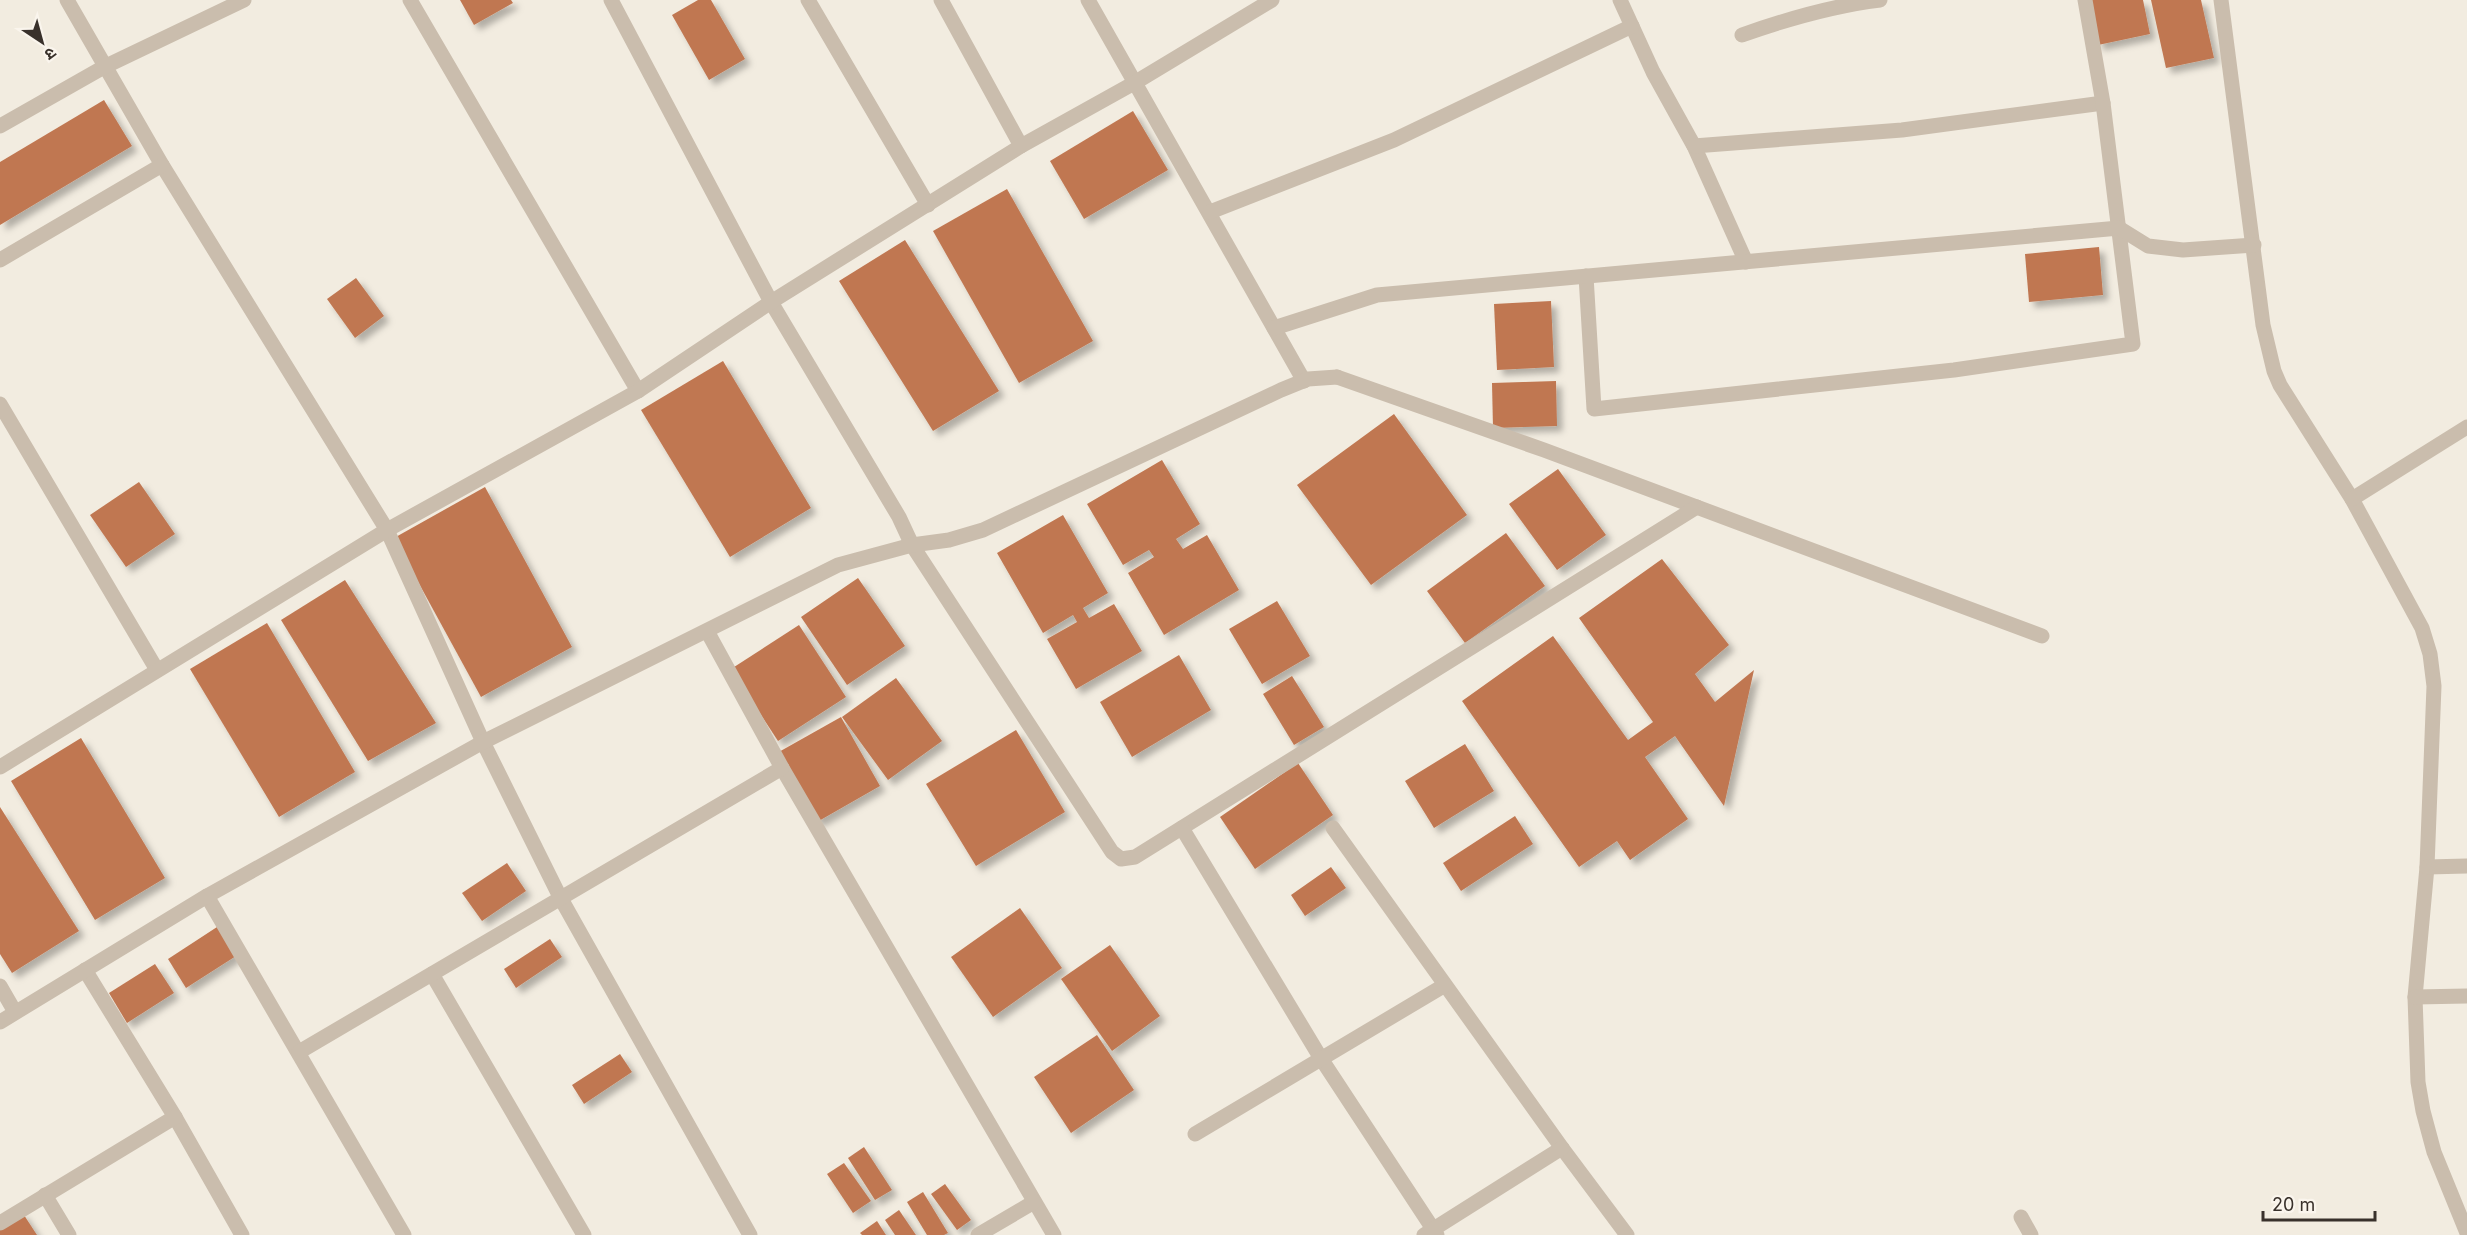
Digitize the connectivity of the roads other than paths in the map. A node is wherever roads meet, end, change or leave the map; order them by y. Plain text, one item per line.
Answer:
1 (67, 0) edge
2 (244, 0) edge
3 (410, 0) edge
4 (611, 0) edge
5 (808, 0) edge
6 (941, 0) edge
7 (1088, 0) edge
8 (1272, 0) edge
9 (1620, 0) edge
10 (1880, 0) edge
11 (2085, 0) edge
12 (2221, 0) edge
13 (1632, 26) junction
14 (1742, 35) dead end
15 (104, 67) junction
16 (1136, 81) junction
17 (2103, 103) junction
18 (0, 126) edge
19 (1021, 146) junction
20 (1694, 146) junction
21 (162, 165) junction
22 (928, 205) junction
23 (1210, 212) junction
24 (2119, 228) junction
25 (2254, 245) junction
26 (0, 260) edge
27 (1746, 262) junction
28 (1586, 276) junction
29 (771, 302) junction
30 (1274, 328) junction
31 (1304, 381) junction
32 (638, 391) junction
33 (0, 404) edge
34 (2467, 427) edge
35 (2352, 498) junction
36 (1697, 507) junction
37 (387, 530) junction
38 (912, 545) junction
39 (707, 631) junction
40 (2042, 636) dead end
41 (157, 670) junction
42 (483, 742) junction
43 (0, 767) edge
44 (782, 768) junction
45 (1182, 828) junction
46 (1333, 828) dead end
47 (2427, 867) junction
48 (2467, 867) edge
49 (207, 896) junction
50 (560, 897) junction
51 (85, 970) junction
52 (432, 974) junction
53 (1445, 985) junction
54 (0, 986) edge
55 (2467, 996) edge
56 (2415, 997) junction
57 (15, 1012) junction
58 (0, 1022) edge
59 (299, 1052) junction
60 (1322, 1060) junction
61 (175, 1117) junction
62 (1195, 1134) dead end
63 (1562, 1148) junction
64 (45, 1195) junction
65 (1034, 1202) junction
66 (2021, 1217) dead end
67 (0, 1223) edge
68 (1432, 1233) edge
69 (2467, 1233) edge
70 (69, 1235) edge
71 (242, 1235) edge
72 (404, 1235) edge
73 (584, 1235) edge
74 (750, 1235) edge
75 (978, 1235) edge
76 (1054, 1235) edge
77 (1627, 1235) edge
78 (2031, 1235) edge

1 - 15 street
2 - 15 street
3 - 32 street
4 - 29 street
5 - 22 street
6 - 19 street
7 - 16 street
8 - 16 street
9 - 13 street
10 - 14 street
11 - 17 street
12 - 25 street
13 - 20 street
13 - 23 street
15 - 18 street
15 - 21 street
16 - 19 street
16 - 23 street
17 - 20 street
17 - 24 street
19 - 22 street
20 - 27 street
21 - 26 street
21 - 37 street
22 - 29 street
23 - 30 street
24 - 25 street
24 - 27 street
24 - 28 street
25 - 35 street
27 - 28 street
28 - 30 street
29 - 32 street
29 - 38 street
30 - 31 street
31 - 36 street
31 - 38 street
32 - 37 street
33 - 41 street
34 - 35 street
35 - 47 street
36 - 40 street
36 - 45 street
37 - 41 street
37 - 42 street
38 - 39 street
38 - 45 street
39 - 42 street
39 - 44 street
41 - 43 street
42 - 49 street
42 - 50 street
44 - 50 street
44 - 65 street
45 - 60 street
46 - 53 street
47 - 48 street
47 - 56 street
49 - 51 street
49 - 59 street
50 - 52 street
50 - 74 street
51 - 57 street
51 - 61 street
52 - 59 street
52 - 73 street
53 - 60 street
53 - 63 street
54 - 57 street
55 - 56 street
56 - 69 street
57 - 58 street
59 - 72 street
60 - 62 street
60 - 68 street
61 - 64 street
61 - 71 street
63 - 68 street
63 - 77 street
64 - 67 street
64 - 70 street
65 - 75 street
65 - 76 street
66 - 78 street

